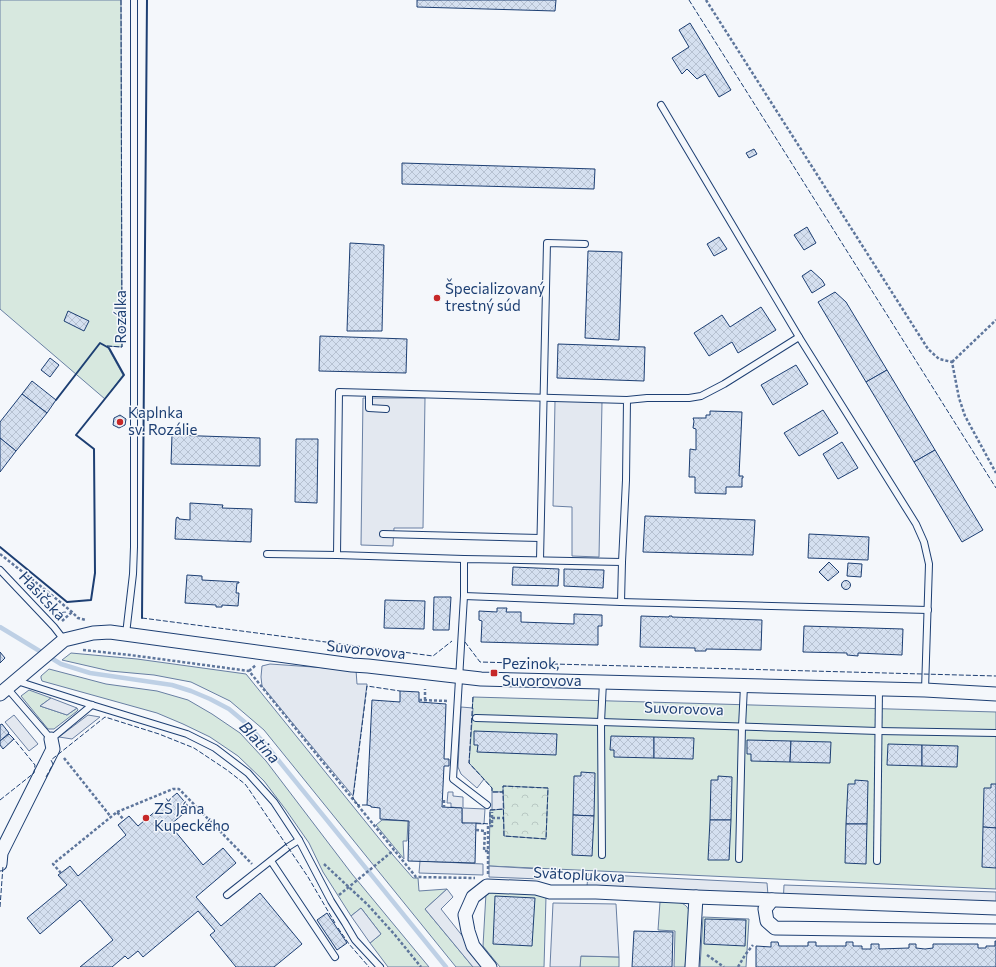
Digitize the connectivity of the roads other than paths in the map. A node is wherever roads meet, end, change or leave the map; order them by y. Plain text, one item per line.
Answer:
1 (134, 0) edge
2 (661, 105) dead end
3 (585, 244) dead end
4 (799, 337) junction
5 (369, 393) junction
6 (543, 398) junction
7 (627, 400) junction
8 (386, 409) dead end
9 (383, 534) dead end
10 (540, 538) junction
11 (267, 554) dead end
12 (337, 555) junction
13 (464, 559) junction
14 (540, 560) junction
15 (622, 562) junction
16 (0, 570) edge
17 (464, 596) junction
18 (621, 602) junction
19 (928, 610) junction
20 (126, 634) junction
21 (59, 643) junction
22 (460, 676) junction
23 (604, 682) junction
24 (744, 686) junction
25 (7, 688) edge
26 (879, 689) junction
27 (925, 690) junction
28 (996, 694) edge
29 (92, 705) junction
30 (476, 718) dead end
31 (602, 722) junction
32 (742, 727) junction
33 (878, 731) junction
34 (996, 733) edge
35 (51, 740) junction
36 (488, 808) road end
37 (299, 840) junction
38 (602, 855) dead end
39 (739, 859) dead end
40 (271, 861) junction
41 (877, 861) dead end
42 (0, 864) edge
43 (227, 895) dead end
44 (696, 897) junction
45 (772, 900) junction
46 (996, 908) edge
47 (996, 931) edge
48 (335, 957) dead end
49 (380, 967) edge
50 (490, 967) edge
51 (692, 967) edge

1 - 20 lane, Rozálka
2 - 4 lane
3 - 6 lane
4 - 7 lane
4 - 19 lane
5 - 6 lane
5 - 8 lane
5 - 12 lane
6 - 7 lane
6 - 10 lane
7 - 15 lane
9 - 10 lane
10 - 14 lane
11 - 12 lane
12 - 13 lane
13 - 14 lane
13 - 17 lane
14 - 15 lane
15 - 18 lane
16 - 21 lane, Hasičská
17 - 18 lane
17 - 22 lane
18 - 19 lane
19 - 27 lane
20 - 21 street, Suvorovova
20 - 22 street, Suvorovova
21 - 25 street
22 - 23 street, Suvorovova
22 - 36 lane
23 - 24 street, Suvorovova
23 - 31 lane
24 - 26 street, Suvorovova
24 - 32 lane, Suvorovova
25 - 29 lane
25 - 35 lane
26 - 27 street, Suvorovova
26 - 33 lane
27 - 28 street, Suvorovova
29 - 35 lane
29 - 37 lane
30 - 31 lane, Suvorovova
31 - 32 lane, Suvorovova
31 - 38 lane
32 - 33 lane, Suvorovova
32 - 39 lane, Suvorovova
33 - 34 lane, Suvorovova
33 - 41 lane
35 - 42 street
37 - 40 lane
37 - 49 lane
40 - 43 lane
40 - 48 lane
44 - 45 street, Svätoplukova
44 - 50 street, Svätoplukova
44 - 51 street
45 - 46 street, Svätoplukova
45 - 47 street

